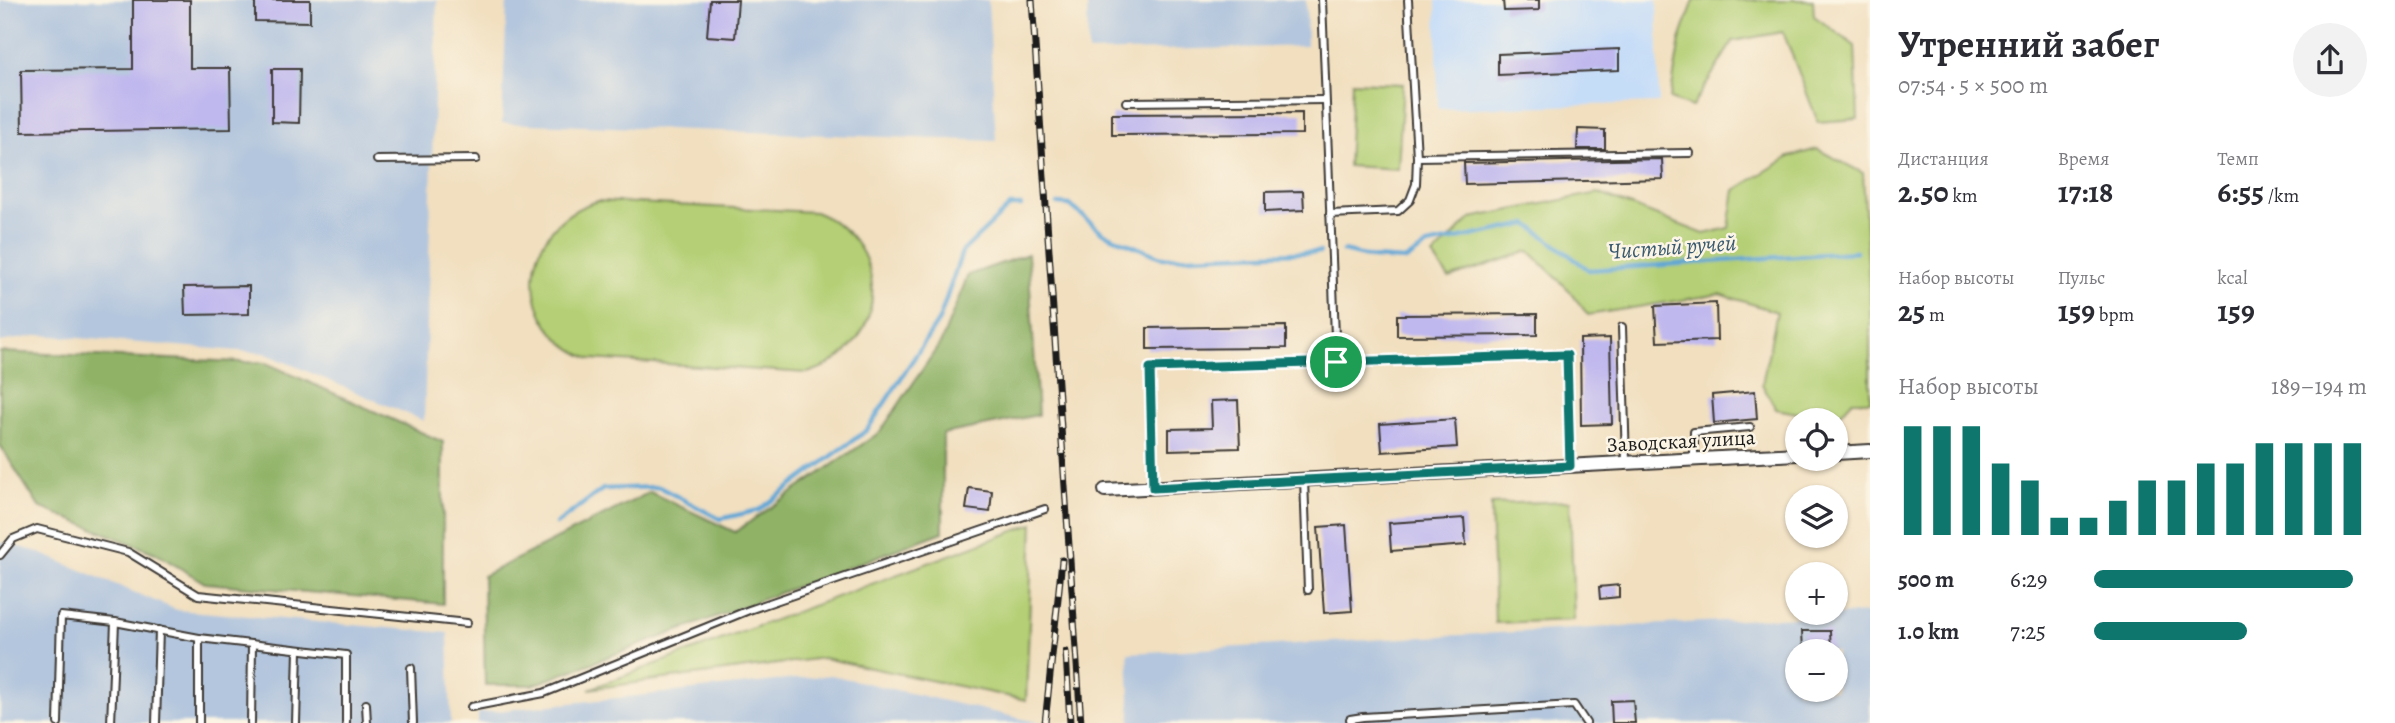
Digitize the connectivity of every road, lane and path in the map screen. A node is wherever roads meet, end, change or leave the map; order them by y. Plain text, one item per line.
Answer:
1 (1322, 0) edge
2 (1408, 0) edge
3 (1325, 100) junction
4 (1126, 102) dead end
5 (1690, 153) dead end
6 (1417, 157) junction
7 (476, 159) dead end
8 (377, 160) dead end
9 (1330, 214) junction
10 (1622, 327) dead end
11 (1336, 362) junction
12 (1750, 427) dead end
13 (1870, 451) edge
14 (1848, 452) edge
15 (1785, 455) edge
16 (1694, 459) junction
17 (1626, 463) junction
18 (1570, 466) junction
19 (1304, 480) junction
20 (1153, 488) junction
21 (1105, 490) dead end
22 (1045, 509) dead end
23 (0, 555) edge
24 (1308, 590) dead end
25 (116, 622) junction
26 (467, 623) dead end
27 (159, 630) junction
28 (199, 638) junction
29 (252, 645) junction
30 (298, 650) junction
31 (411, 668) dead end
32 (366, 704) dead end
33 (471, 706) dead end
34 (58, 723) edge
35 (111, 723) edge
36 (156, 723) edge
37 (200, 723) edge
38 (251, 723) edge
39 (296, 723) edge
40 (346, 723) edge
41 (367, 723) edge
42 (413, 723) edge
43 (1351, 723) edge
44 (1586, 723) edge

1 - 3 lane
2 - 6 lane
3 - 4 lane
3 - 9 lane
5 - 6 lane
6 - 9 lane
7 - 8 lane
9 - 11 lane
10 - 17 lane
11 - 18 lane
11 - 20 lane
12 - 16 lane
13 - 14 street
15 - 16 street, Заводская улица
16 - 17 street, Заводская улица
17 - 18 street, Заводская улица
18 - 19 street, Заводская улица
19 - 20 street, Заводская улица
19 - 24 lane
20 - 21 street, Заводская улица
22 - 33 lane
23 - 26 lane
25 - 27 lane
25 - 34 lane
25 - 35 lane
27 - 28 lane
27 - 36 lane
28 - 29 lane
28 - 37 lane
29 - 30 lane
29 - 38 lane
30 - 39 lane
30 - 40 lane
31 - 42 lane
32 - 41 lane
43 - 44 lane

